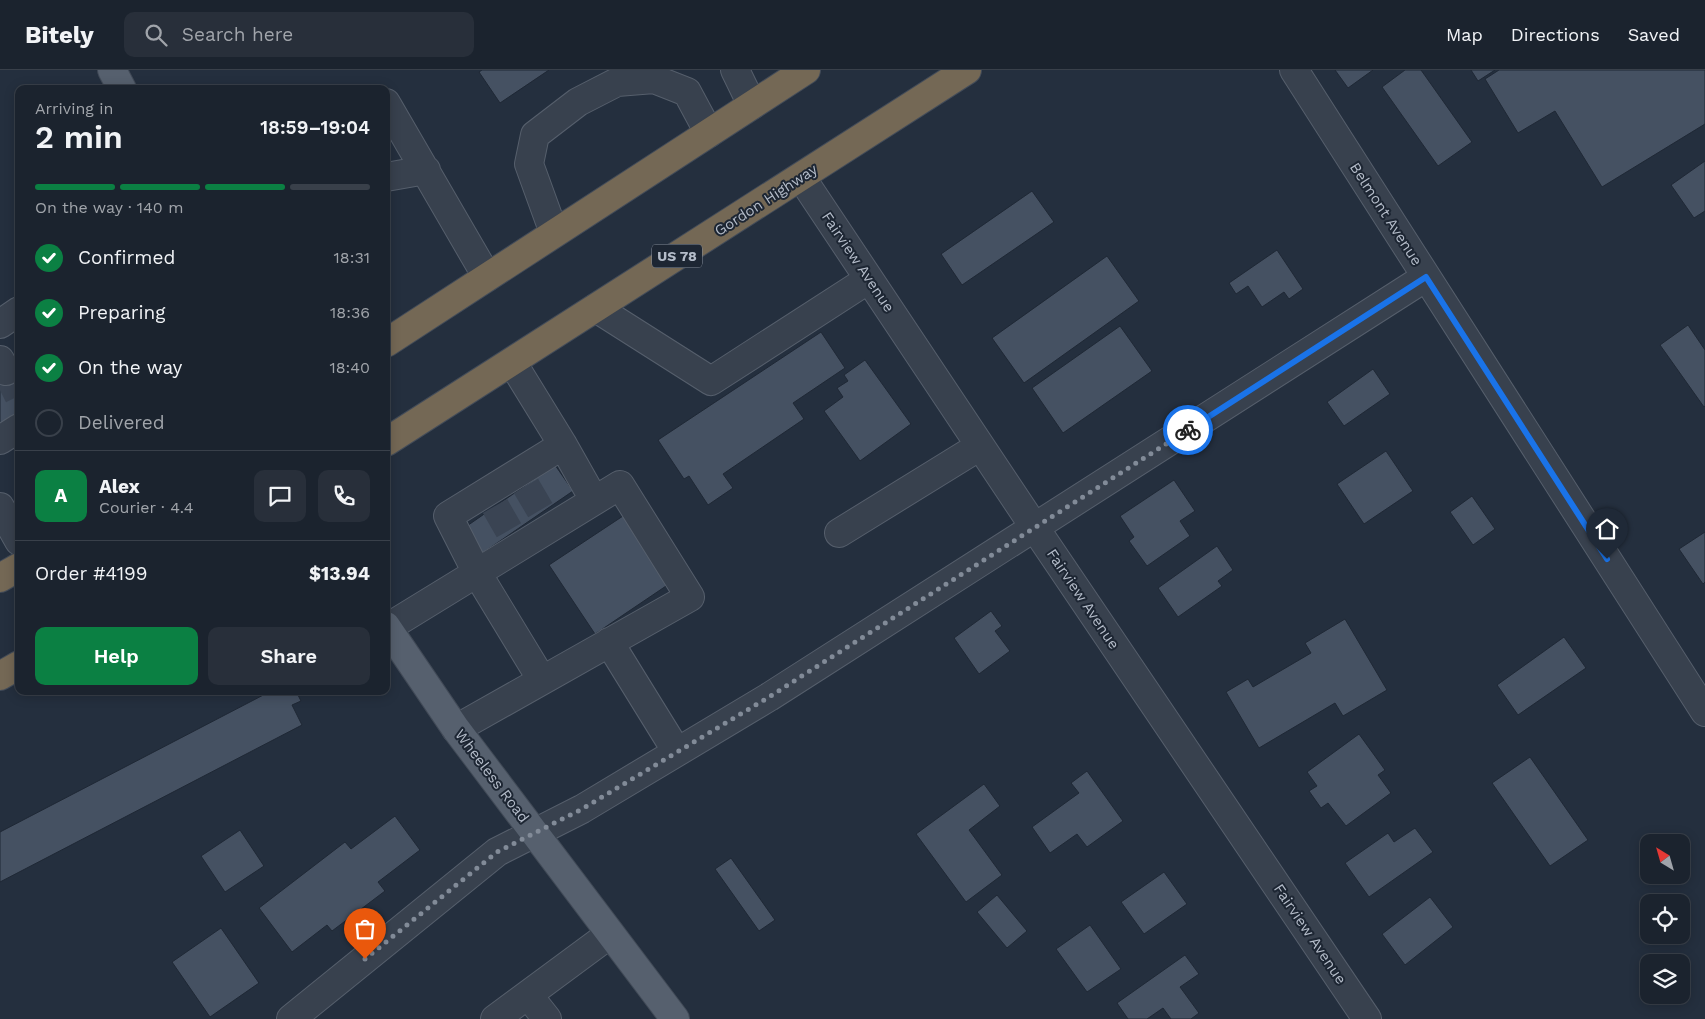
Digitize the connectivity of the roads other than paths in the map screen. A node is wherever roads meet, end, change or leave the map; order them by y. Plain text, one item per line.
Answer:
1 (112, 70) edge
2 (735, 70) edge
3 (806, 70) edge
4 (968, 70) edge
5 (1294, 70) edge
6 (120, 85) edge
7 (752, 105) junction
8 (390, 110) edge
9 (709, 133) junction
10 (426, 170) junction
11 (390, 175) edge
12 (801, 177) junction
13 (554, 233) junction
14 (487, 277) junction
15 (1426, 277) junction
16 (869, 279) junction
17 (596, 308) junction
18 (15, 314) edge
19 (0, 324) edge
20 (390, 340) edge
21 (512, 362) junction
22 (15, 431) edge
23 (390, 439) edge
24 (0, 440) edge
25 (563, 444) junction
26 (980, 446) junction
27 (594, 500) junction
28 (0, 507) edge
29 (1035, 528) junction
30 (839, 533) dead end
31 (15, 534) edge
32 (15, 569) edge
33 (477, 573) junction
34 (0, 578) edge
35 (390, 625) edge
36 (390, 631) edge
37 (609, 642) junction
38 (15, 667) edge
39 (0, 676) edge
40 (542, 680) junction
41 (1705, 712) edge
42 (456, 728) junction
43 (677, 752) junction
44 (535, 834) junction
45 (610, 934) junction
46 (528, 995) junction
47 (291, 1019) edge
48 (495, 1019) edge
49 (547, 1019) edge
50 (674, 1019) edge
51 (1367, 1019) edge

1 - 6 main road
2 - 7 street
3 - 7 highway
4 - 12 highway, Gordon Highway / US 78
5 - 15 street, Belmont Avenue
7 - 9 highway
8 - 10 street
9 - 13 highway
9 - 13 street
10 - 11 street
10 - 14 street
12 - 16 street, Fairview Avenue
12 - 17 highway, Gordon Highway / US 78
13 - 14 highway
14 - 20 highway
15 - 29 street
15 - 41 street, Belmont Avenue
16 - 17 street
16 - 26 street, Fairview Avenue
17 - 21 highway, Gordon Highway / US 78
18 - 19 street
21 - 23 highway, Gordon Highway / US 78
21 - 25 street
22 - 24 street
25 - 27 street
25 - 33 street
26 - 29 street, Fairview Avenue
26 - 30 street
27 - 33 street
27 - 37 street
28 - 31 street
29 - 43 street
29 - 51 street, Fairview Avenue
32 - 34 highway
33 - 35 street
33 - 40 street
36 - 42 main road, Wheeless Road
37 - 40 street
37 - 43 street
38 - 39 highway
40 - 42 street
42 - 44 main road, Wheeless Road
43 - 44 street
44 - 45 main road, Wheeless Road
44 - 47 street
45 - 46 street
45 - 50 main road, Wheeless Road
46 - 48 street
46 - 49 street

